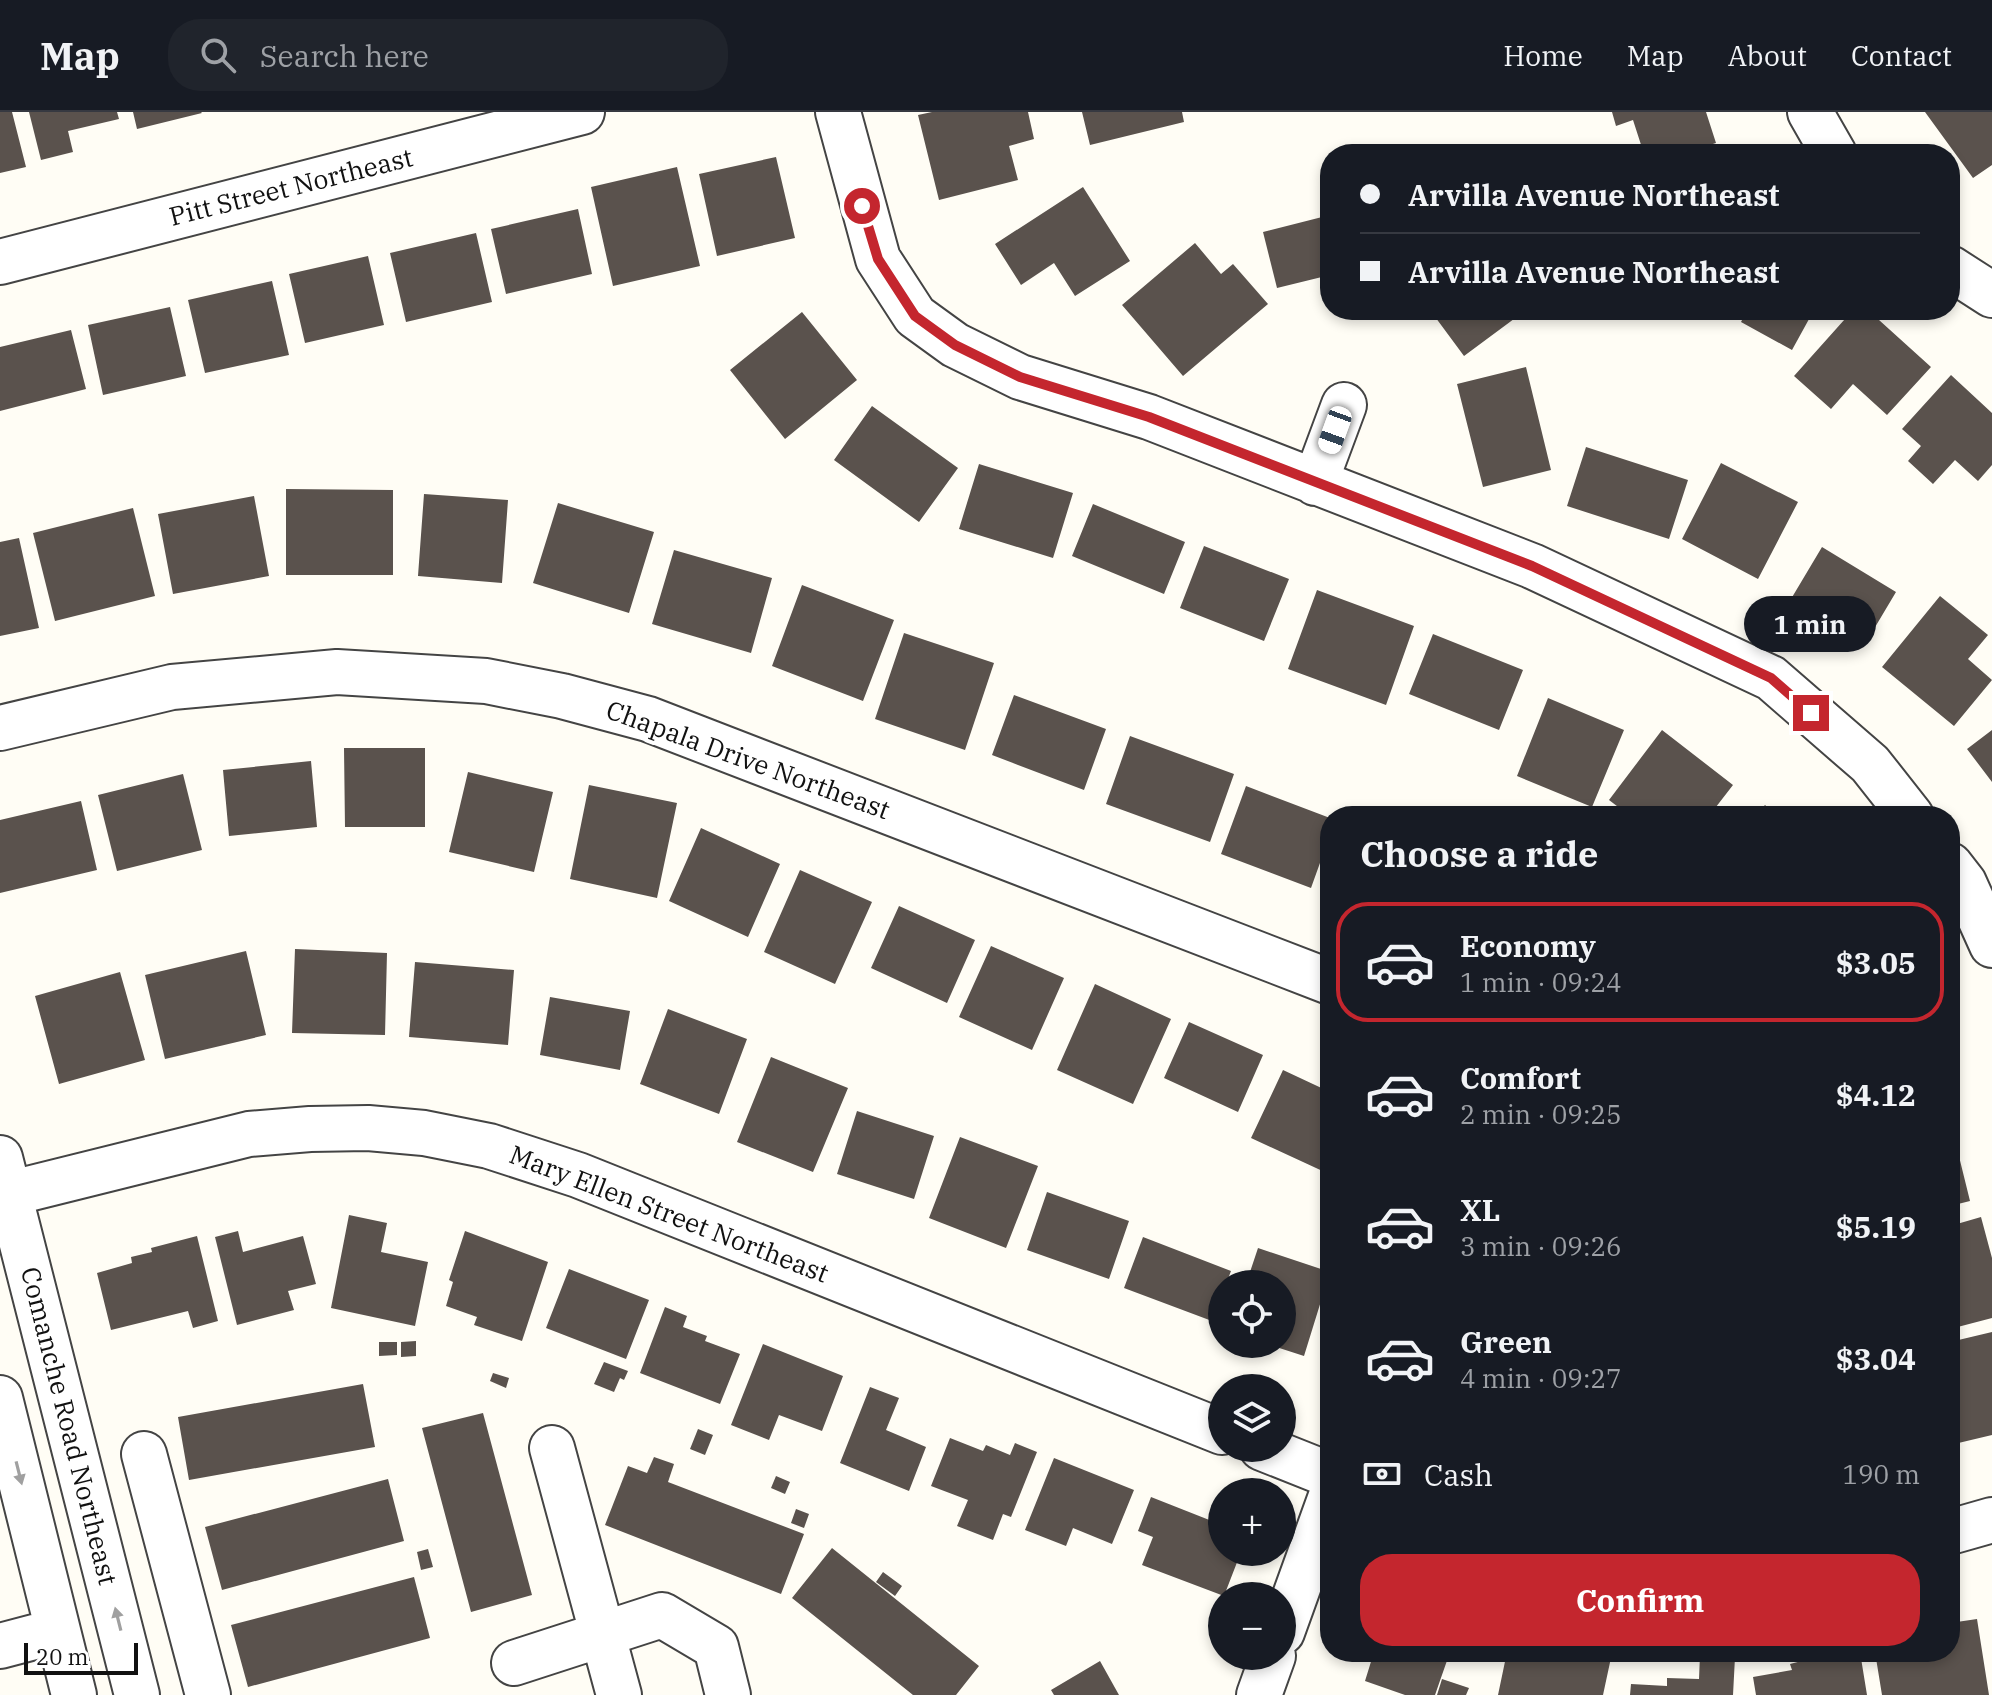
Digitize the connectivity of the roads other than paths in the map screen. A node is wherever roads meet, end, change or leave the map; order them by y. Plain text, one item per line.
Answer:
1 (582, 112) edge
2 (838, 112) edge
3 (1810, 112) edge
4 (1828, 144) edge
5 (0, 262) edge
6 (1960, 274) edge
7 (1992, 295) edge
8 (1344, 405) dead end
9 (1315, 483) junction
10 (0, 728) edge
11 (1903, 806) edge
12 (1960, 878) edge
13 (1992, 945) edge
14 (1320, 978) edge
15 (3, 1183) edge
16 (0, 1398) edge
17 (1208, 1426) edge
18 (552, 1448) dead end
19 (144, 1454) dead end
20 (1296, 1462) edge
21 (1320, 1471) edge
22 (1992, 1520) edge
23 (1320, 1527) edge
24 (1960, 1529) edge
25 (1296, 1593) edge
26 (57, 1631) junction
27 (600, 1635) junction
28 (0, 1646) edge
29 (514, 1663) dead end
30 (1268, 1670) edge
31 (74, 1695) edge
32 (137, 1695) edge
33 (208, 1695) edge
34 (619, 1695) edge
35 (728, 1695) edge
36 (1259, 1695) edge

1 - 5 street, Pitt Street Northeast
2 - 9 street
3 - 4 street
6 - 7 street
8 - 9 street
9 - 11 street
10 - 14 street, Chapala Drive Northeast
12 - 13 street
15 - 17 street, Mary Ellen Street Northeast
32 -> 15 street, Comanche Road Northeast
16 -> 26 street
18 - 27 street
19 - 33 street
20 - 21 street
22 - 24 street
23 - 25 street
26 - 28 street
26 - 31 street
27 - 29 street
27 - 34 street
27 - 35 street
30 - 36 street

